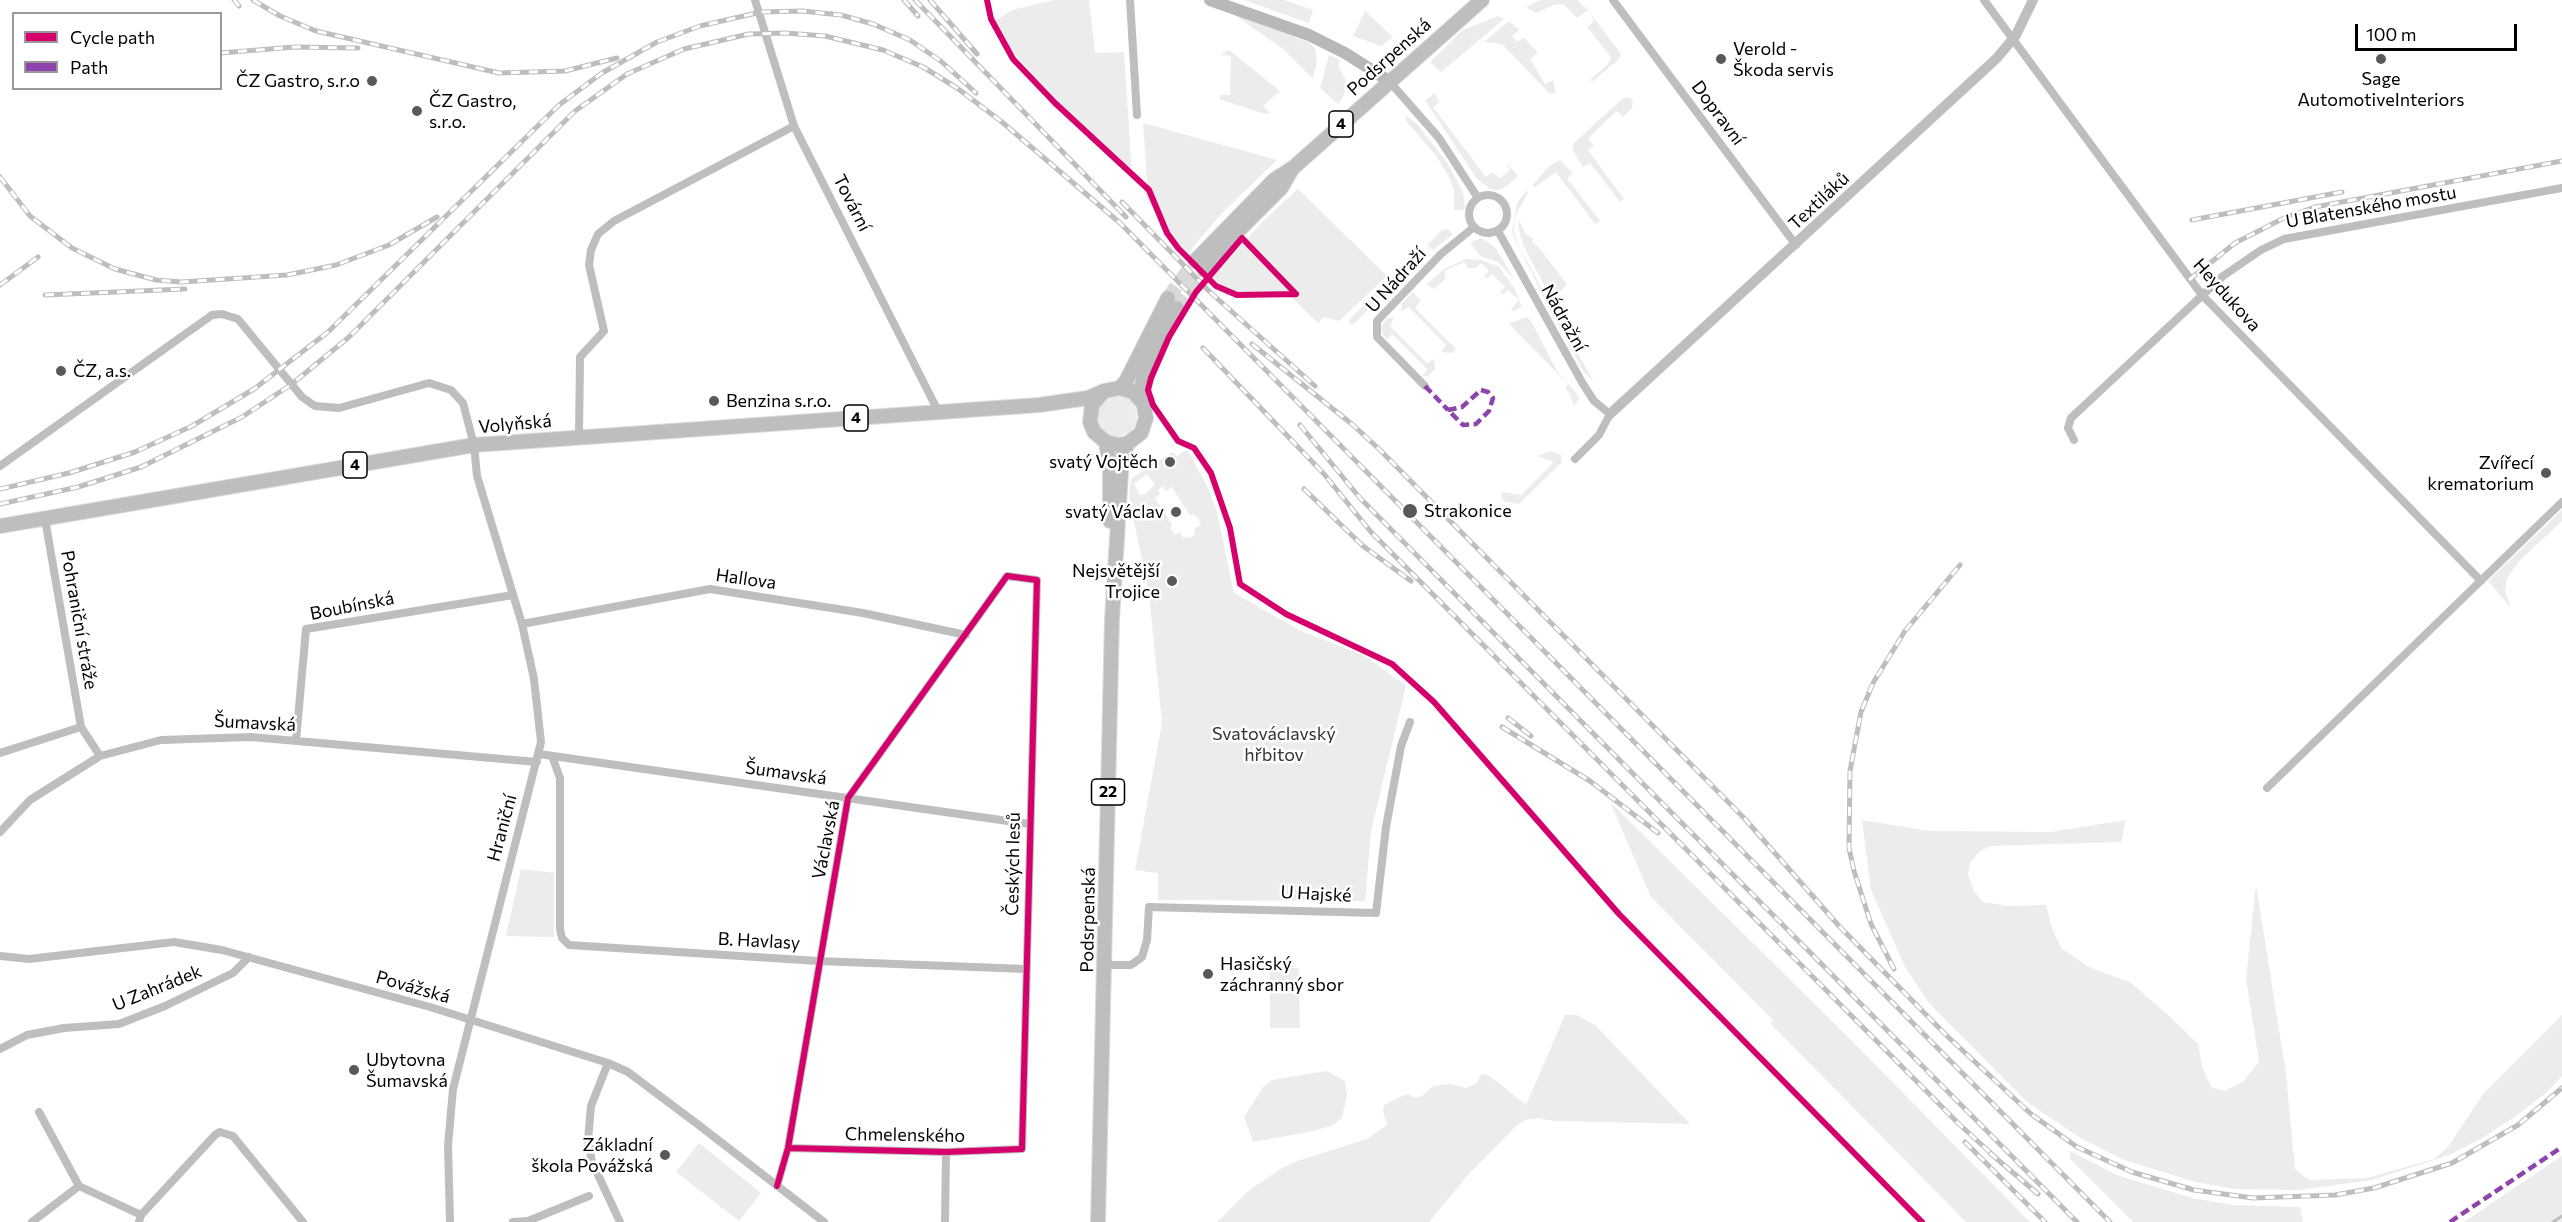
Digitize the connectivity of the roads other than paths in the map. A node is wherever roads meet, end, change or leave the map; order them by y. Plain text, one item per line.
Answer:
1 (755, 0) edge
2 (1130, 0) edge
3 (1210, 0) edge
4 (1482, 0) edge
5 (1613, 0) edge
6 (1984, 0) edge
7 (2033, 0) edge
8 (2013, 39) junction
9 (1389, 81) junction
10 (1137, 115) dead end
11 (794, 126) junction
12 (2562, 188) edge
13 (1478, 198) junction
14 (1474, 227) junction
15 (1497, 231) junction
16 (1796, 244) junction
17 (1200, 265) tunnel mouth
18 (2202, 295) junction
19 (1425, 387) dead end
20 (1120, 388) junction
21 (1104, 391) junction
22 (1142, 402) junction
23 (1039, 405) junction
24 (939, 412) junction
25 (1611, 414) junction
26 (1090, 422) junction
27 (579, 436) junction
28 (2074, 440) dead end
29 (1106, 442) junction
30 (1128, 443) junction
31 (474, 445) junction
32 (1575, 459) dead end
33 (0, 466) edge
34 (2562, 502) edge
35 (45, 519) junction
36 (0, 526) edge
37 (1036, 580) joint
38 (2481, 581) junction
39 (513, 595) junction
40 (1112, 619) junction
41 (522, 624) junction
42 (966, 634) junction
43 (1410, 722) dead end
44 (81, 727) junction
45 (296, 741) junction
46 (0, 753) edge
47 (100, 756) junction
48 (552, 756) junction
49 (538, 758) junction
50 (2267, 788) dead end
51 (848, 798) junction
52 (1029, 824) junction
53 (0, 832) edge
54 (0, 956) edge
55 (249, 957) junction
56 (818, 961) junction
57 (1105, 965) junction
58 (1026, 969) junction
59 (469, 1020) junction
60 (0, 1049) edge
61 (608, 1062) junction
62 (39, 1112) dead end
63 (788, 1148) junction
64 (1022, 1149) joint
65 (946, 1152) junction
66 (79, 1186) junction
67 (777, 1186) junction
68 (589, 1196) dead end
69 (140, 1219) edge
70 (32, 1222) edge
71 (303, 1222) edge
72 (450, 1222) edge
73 (513, 1222) edge
74 (528, 1222) edge
75 (620, 1222) edge
76 (824, 1222) edge
77 (945, 1222) edge
78 (1098, 1222) edge

1 - 11 street, Tovární
2 - 10 street
3 - 9 main road
4 - 9 main road, Podsrpenská / 4
5 - 16 street, Dopravní
6 - 8 street, Heydukova
7 - 8 street, Textiláků
8 - 16 street, Textiláků
8 - 18 street, Heydukova
9 - 13 street
9 - 17 main road, Podsrpenská / 4
11 - 24 street, Tovární
11 - 27 street
12 - 18 street, U Blatenského mostu
13 - 14 street
13 - 15 street
14 - 15 street
14 - 19 street, U Nádraží
15 - 25 street, Nádražní
16 - 25 street, Textiláků
18 - 28 street, U Blatenského mostu
18 - 38 street, Heydukova
20 - 21 main road, 4
20 - 22 main road
20 - 22 main road, Podsrpenská
21 - 23 main road, Volyňská / 4
21 - 26 main road
22 - 30 main road, Podsrpenská
23 - 24 main road, Volyňská / 4
23 - 26 main road, Volyňská / 4
24 - 27 main road, Volyňská / 4
25 - 32 street
26 - 29 main road, 4
27 - 31 main road, Volyňská / 4
29 - 30 main road
29 - 40 main road, Podsrpenská
30 - 40 main road, Podsrpenská / 22
31 - 33 street, Hraniční
31 - 35 main road, Volyňská / 4
31 - 39 street, Hraniční
34 - 38 street
35 - 36 main road, Volyňská / 4
35 - 44 street, Pohraniční stráže
37 - 42 street, Václavská
37 - 52 street, Českých lesů
38 - 50 street
39 - 41 street, Hraniční
39 - 45 street, Boubínská
40 - 57 main road, Podsrpenská / 22
41 - 42 street, Hallova
41 - 49 street, Hraniční
42 - 51 street, Václavská
43 - 57 street, U Hajské
44 - 46 street
44 - 47 street, Pohraniční stráže
45 - 47 street, Šumavská
45 - 49 street, Šumavská
47 - 53 street, Šumavská
48 - 49 street, Šumavská
48 - 51 street, Šumavská
48 - 56 street, B. Havlasy
49 - 59 street, Hraniční
51 - 52 street, Šumavská
51 - 56 street, Václavská
52 - 58 street, Českých lesů
54 - 55 street, Povážská
55 - 59 street, Povážská
55 - 60 street, U Zahrádek
56 - 58 street, B. Havlasy
56 - 63 street, Václavská
57 - 78 main road, Podsrpenská / 22
58 - 64 street, Českých lesů
59 - 61 street, Povážská
59 - 72 street, Hraniční
61 - 67 street, Povážská
61 - 75 street
62 - 66 street
63 - 65 street, Chmelenského
63 - 67 street, Václavská
64 - 65 street, Chmelenského
65 - 77 street
66 - 69 street
66 - 70 street
67 - 76 street
68 - 74 street
69 - 71 street
73 - 74 street

